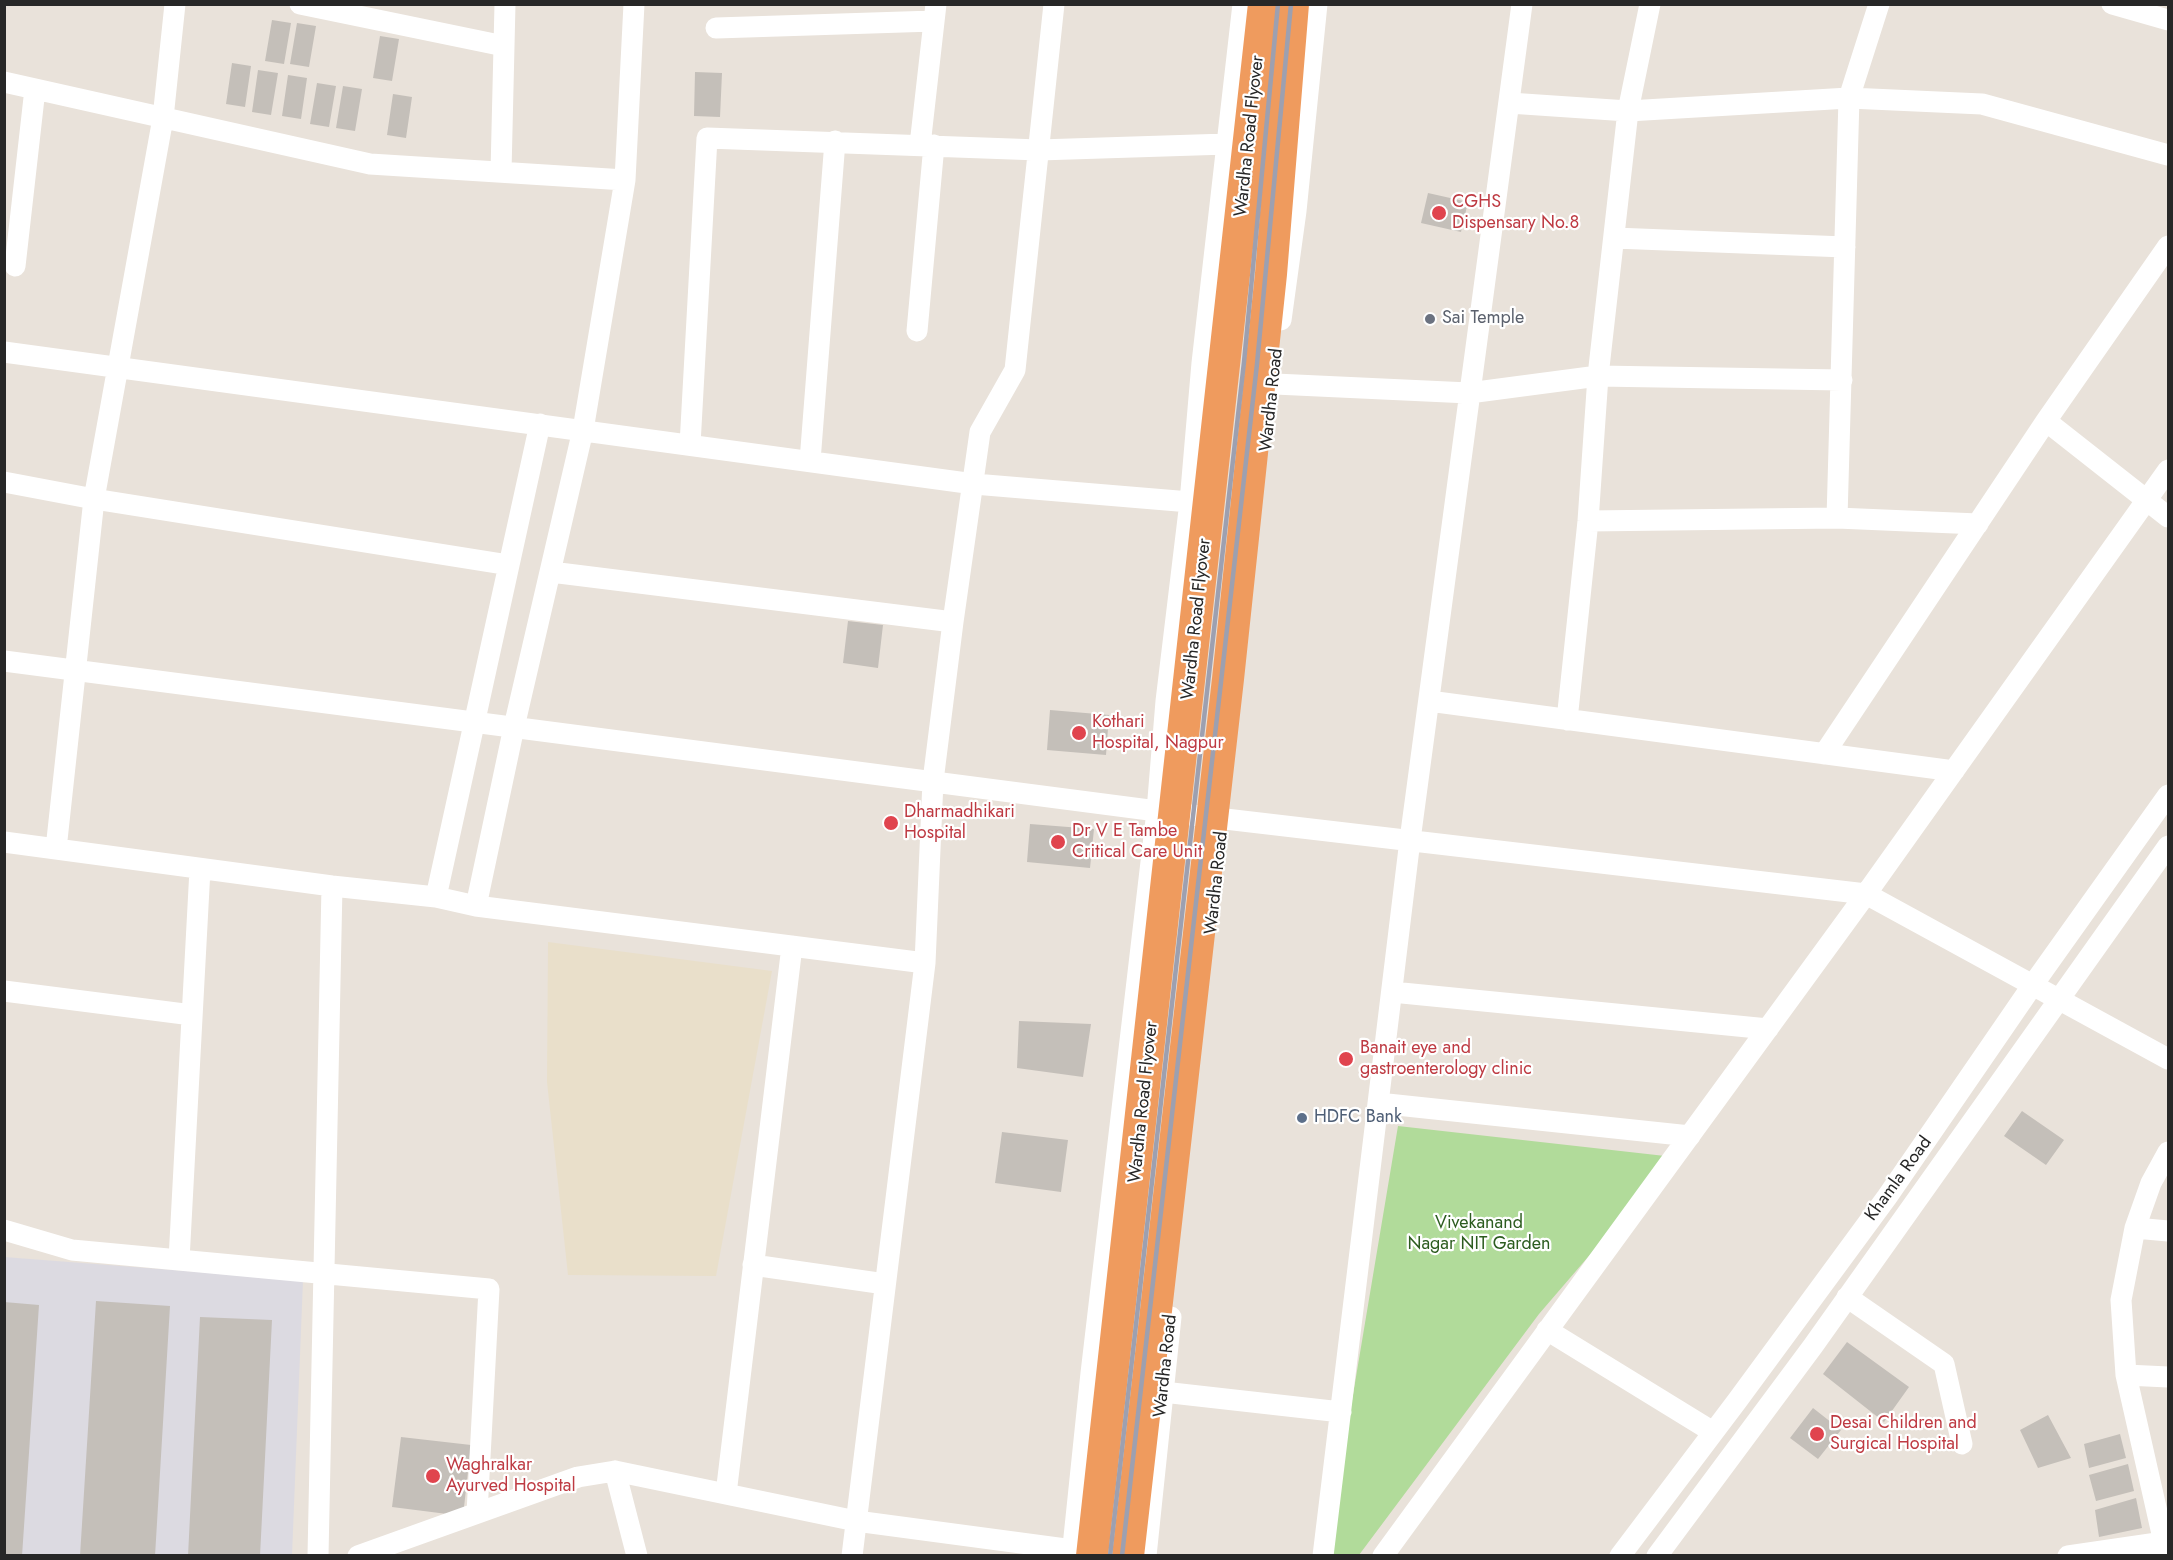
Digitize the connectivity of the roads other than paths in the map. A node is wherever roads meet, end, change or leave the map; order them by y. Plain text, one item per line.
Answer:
1 (175, 4) edge
2 (300, 4) edge
3 (505, 4) edge
4 (634, 4) edge
5 (1054, 4) edge
6 (1243, 4) edge
7 (1264, 4) edge
8 (1293, 4) edge
9 (1317, 4) edge
10 (1522, 4) edge
11 (1650, 4) edge
12 (1879, 4) edge
13 (2112, 4) edge
14 (935, 13) edge
15 (2169, 20) edge
16 (716, 28) dead end
17 (504, 46) junction
18 (4, 82) edge
19 (35, 89) junction
20 (1849, 98) junction
21 (1509, 103) junction
22 (1628, 111) junction
23 (163, 118) junction
24 (835, 141) junction
25 (1227, 144) junction
26 (927, 145) junction
27 (1039, 150) junction
28 (2169, 155) edge
29 (501, 172) junction
30 (625, 180) junction
31 (1614, 238) junction
32 (2169, 246) edge
33 (1845, 247) junction
34 (15, 266) dead end
35 (917, 331) dead end
36 (4, 352) edge
37 (118, 367) junction
38 (1598, 376) junction
39 (1842, 380) junction
40 (1275, 384) junction
41 (1469, 393) junction
42 (2046, 421) junction
43 (544, 425) junction
44 (579, 429) junction
45 (690, 445) junction
46 (810, 461) junction
47 (2169, 470) edge
48 (4, 482) edge
49 (974, 484) junction
50 (94, 499) junction
51 (2146, 501) junction
52 (1190, 502) junction
53 (2169, 517) edge
54 (1837, 518) junction
55 (1588, 520) junction
56 (1978, 524) junction
57 (509, 565) junction
58 (551, 572) junction
59 (953, 622) junction
60 (4, 661) edge
61 (75, 670) junction
62 (1429, 701) junction
63 (1567, 720) junction
64 (478, 722) junction
65 (510, 727) junction
66 (1824, 754) junction
67 (1954, 771) junction
68 (933, 781) junction
69 (2169, 795) edge
70 (1157, 811) junction
71 (1224, 818) junction
72 (1410, 840) junction
73 (4, 842) edge
74 (2169, 846) edge
75 (56, 849) junction
76 (200, 868) junction
77 (332, 886) junction
78 (1866, 894) junction
79 (436, 897) junction
80 (476, 906) junction
81 (792, 946) junction
82 (925, 963) junction
83 (2032, 986) junction
84 (4, 991) edge
85 (1392, 992) junction
86 (2059, 999) junction
87 (192, 1015) junction
88 (1768, 1029) junction
89 (2169, 1059) edge
90 (1378, 1103) junction
91 (1690, 1136) junction
92 (2169, 1152) edge
93 (2135, 1228) junction
94 (4, 1230) edge
95 (2169, 1231) edge
96 (179, 1260) junction
97 (753, 1265) junction
98 (324, 1272) junction
99 (885, 1284) junction
100 (1847, 1297) junction
101 (1547, 1330) junction
102 (2126, 1375) junction
103 (2169, 1377) edge
104 (1163, 1392) junction
105 (1341, 1412) junction
106 (1713, 1432) junction
107 (1962, 1444) dead end
108 (615, 1472) junction
109 (726, 1494) junction
110 (477, 1513) junction
111 (856, 1521) junction
112 (2165, 1549) edge
113 (1079, 1554) edge
114 (318, 1556) edge
115 (358, 1556) edge
116 (637, 1556) edge
117 (852, 1556) edge
118 (1128, 1556) edge
119 (1146, 1556) edge
120 (1323, 1556) edge
121 (1383, 1556) edge
122 (1620, 1556) edge
123 (1657, 1556) edge
124 (2068, 1556) edge

1 - 23 street
2 - 17 street
3 - 17 street
4 - 30 street
5 - 27 street
6 - 25 street
7 - 113 highway, Wardha Road Flyover
8 - 118 highway, Wardha Road Flyover
9 - 40 street, Wardha Road
10 - 21 street
11 - 22 street
12 - 20 street
13 - 15 street
14 - 16 street
14 - 26 street
17 - 29 street
18 - 19 street
19 - 23 street
19 - 34 street
20 - 22 street
20 - 28 street
20 - 33 street
21 - 22 street
21 - 41 street
22 - 31 street
23 - 29 street
23 - 37 street
24 - 26 street
24 - 45 street
24 - 46 street
25 - 27 street
25 - 52 street
26 - 27 street
26 - 35 street
27 - 49 street
29 - 30 street
30 - 44 street
31 - 33 street
31 - 38 street
32 - 42 street
33 - 39 street
36 - 37 street
37 - 43 street
37 - 50 street
38 - 39 street
38 - 41 street
38 - 55 street
39 - 54 street
40 - 41 street
40 - 71 street, Wardha Road
41 - 62 street
42 - 51 street
42 - 56 street
43 - 44 street
43 - 57 street
44 - 45 street
44 - 58 street
45 - 46 street
46 - 49 street
47 - 51 street
48 - 50 street
49 - 52 street
49 - 59 street
50 - 57 street
50 - 61 street
51 - 53 street
51 - 67 street
52 - 70 street
54 - 55 street
54 - 56 street
55 - 63 street
56 - 66 street
57 - 64 street
58 - 59 street
58 - 65 street
59 - 68 street
60 - 61 street
61 - 64 street
61 - 75 street
62 - 63 street
62 - 72 street
63 - 66 street
64 - 65 street
64 - 79 street
65 - 68 street
65 - 80 street
66 - 67 street
67 - 78 street
68 - 70 street
68 - 82 street
69 - 83 street, Khamla Road
70 - 71 street
70 - 113 street
71 - 72 street
71 - 104 street, Wardha Road
72 - 78 street
72 - 85 street
73 - 75 street
74 - 86 street, Khamla Road
75 - 76 street
76 - 77 street
76 - 87 street
77 - 79 street
77 - 98 street
78 - 83 street
78 - 88 street
79 - 80 street
80 - 81 street
81 - 82 street
81 - 97 street
82 - 99 street
83 - 86 street
83 - 106 street, Khamla Road
84 - 87 street
85 - 88 street
85 - 90 street
86 - 89 street
86 - 100 street, Khamla Road
87 - 96 street
88 - 91 street
90 - 91 street
90 - 105 street
91 - 101 street
92 - 93 street
93 - 95 street
93 - 102 street
94 - 96 street
96 - 98 street
97 - 99 street
97 - 109 street
98 - 110 street
98 - 114 street
99 - 111 street
100 - 107 street
100 - 123 street, Khamla Road
101 - 106 street
101 - 121 street
102 - 103 street
102 - 112 street
104 - 105 street
104 - 119 street, Wardha Road
105 - 120 street
106 - 122 street, Khamla Road
108 - 109 street
108 - 110 street
108 - 116 street
109 - 111 street
110 - 115 street
111 - 113 street
111 - 117 street
112 - 124 street

